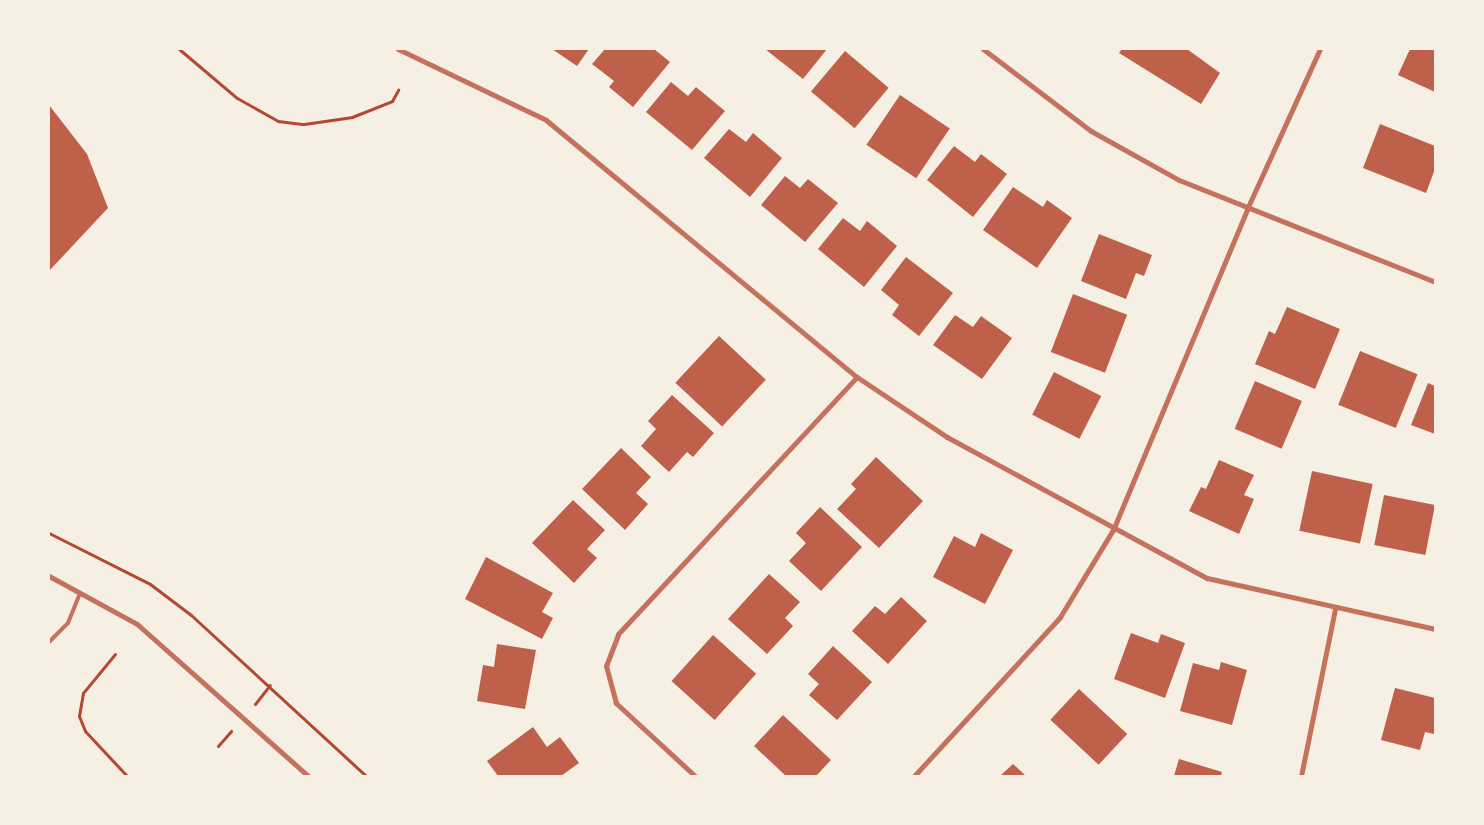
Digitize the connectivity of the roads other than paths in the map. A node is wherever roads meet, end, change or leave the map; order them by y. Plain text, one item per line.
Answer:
1 (398, 49) edge
2 (983, 49) edge
3 (1320, 49) edge
4 (1248, 208) junction
5 (1435, 282) edge
6 (857, 377) junction
7 (1113, 530) junction
8 (49, 576) edge
9 (80, 593) junction
10 (1335, 608) junction
11 (1435, 629) edge
12 (49, 642) edge
13 (308, 776) edge
14 (695, 776) edge
15 (914, 776) edge
16 (1301, 776) edge

1 - 6 street
2 - 4 street
3 - 4 street
4 - 5 street
4 - 7 street
6 - 7 street
6 - 14 street
7 - 10 street
7 - 15 street
8 - 9 street
9 - 12 lane
9 - 13 street
10 - 11 street
10 - 16 street

